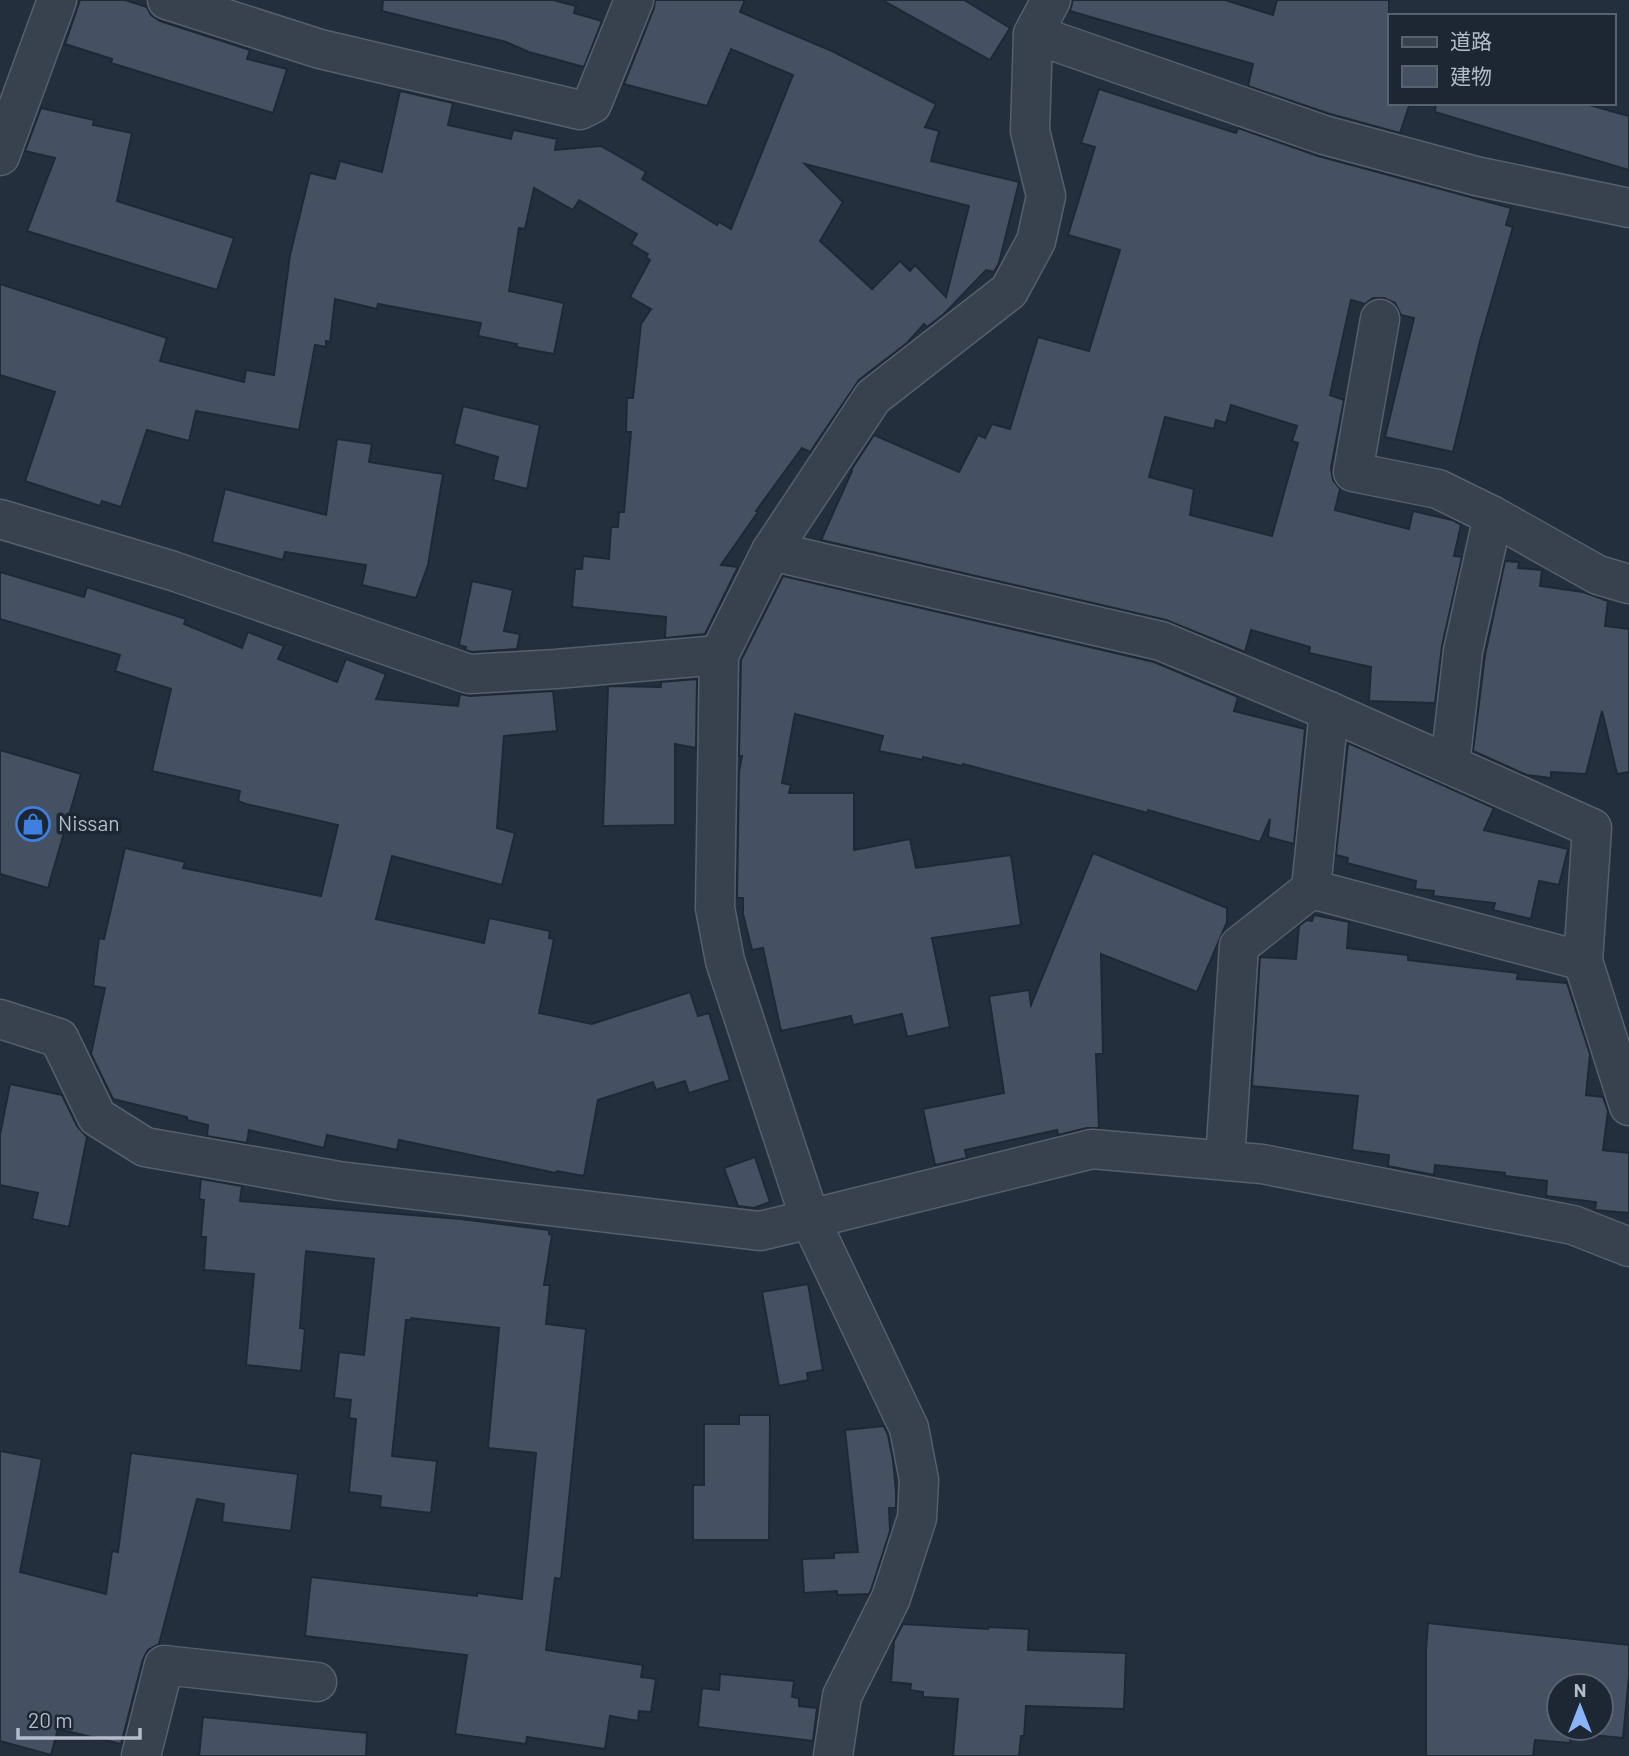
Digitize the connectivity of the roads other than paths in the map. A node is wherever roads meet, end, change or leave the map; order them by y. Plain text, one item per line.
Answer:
1 (57, 0) edge
2 (167, 0) edge
3 (634, 0) edge
4 (1051, 0) edge
5 (1034, 34) junction
6 (0, 156) edge
7 (1629, 208) edge
8 (1380, 320) dead end
9 (1493, 516) junction
10 (0, 519) edge
11 (771, 551) junction
12 (1629, 584) edge
13 (719, 654) junction
14 (1329, 711) junction
15 (1450, 764) junction
16 (1311, 890) junction
17 (1583, 961) junction
18 (0, 1019) edge
19 (1629, 1106) edge
20 (1225, 1160) junction
21 (810, 1219) junction
22 (1629, 1247) edge
23 (317, 1682) dead end
24 (141, 1756) edge
25 (833, 1756) edge

1 - 6 street
2 - 3 street
4 - 5 street
5 - 7 street
5 - 11 street
8 - 9 street
9 - 12 street
9 - 15 street
10 - 13 street
11 - 13 street
11 - 14 street
13 - 21 street
14 - 15 street
14 - 16 street
15 - 17 street
16 - 17 street
16 - 20 street
17 - 19 street
18 - 21 street
20 - 21 street
20 - 22 street
21 - 25 street
23 - 24 street

